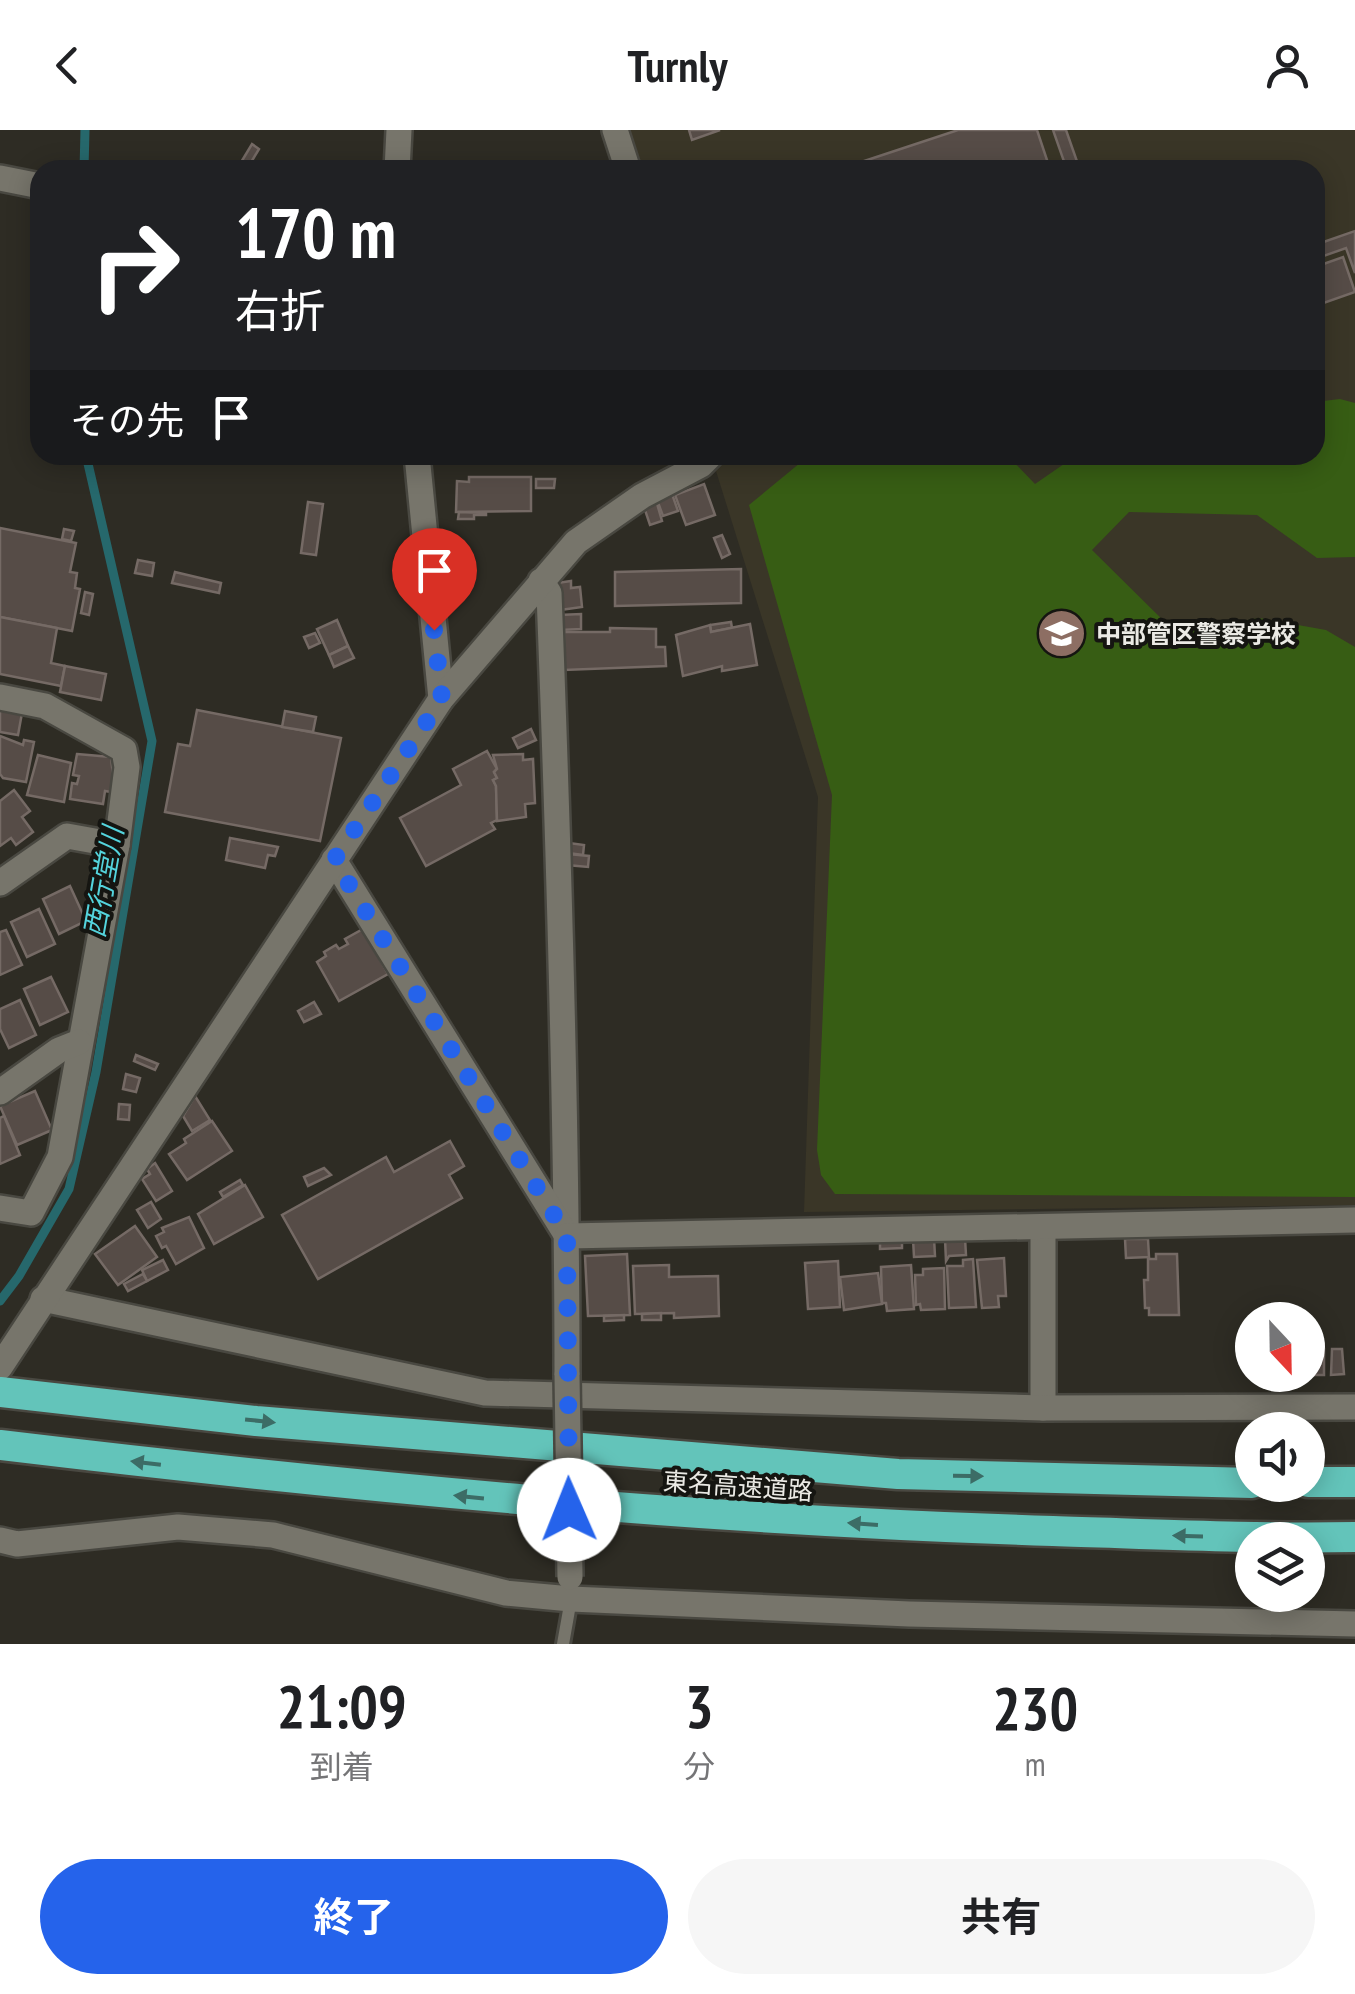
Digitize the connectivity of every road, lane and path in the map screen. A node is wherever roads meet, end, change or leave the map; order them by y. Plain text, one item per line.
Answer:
1 (399, 130) edge
2 (615, 130) edge
3 (398, 160) edge
4 (625, 160) edge
5 (0, 178) edge
6 (30, 184) edge
7 (418, 465) edge
8 (702, 465) edge
9 (541, 581) junction
10 (0, 697) edge
11 (442, 699) junction
12 (117, 844) junction
13 (334, 860) junction
14 (0, 883) edge
15 (79, 1042) junction
16 (0, 1092) edge
17 (0, 1208) edge
18 (1355, 1220) edge
19 (1043, 1227) junction
20 (567, 1236) junction
21 (43, 1299) junction
22 (3, 1356) edge
23 (12, 1394) edge
24 (1043, 1408) junction
25 (1355, 1408) edge
26 (0, 1446) edge
27 (1235, 1482) edge
28 (1325, 1482) edge
29 (1355, 1482) edge
30 (1355, 1538) edge
31 (0, 1540) edge
32 (571, 1588) junction
33 (1355, 1624) edge
34 (563, 1644) edge

1 - 3 street
2 - 4 street
5 - 6 street
7 - 11 street
8 - 9 street
9 - 11 street
9 - 20 street
10 - 12 street
11 - 13 street
12 - 14 street
12 - 15 street
13 - 20 street
13 - 21 street
15 - 16 street
15 - 17 street
18 - 19 street
19 - 20 street
19 - 24 street
20 - 32 street, bridge
21 - 22 street
21 - 24 street
23 -> 27 highway, 東名高速道路
24 - 25 street
30 -> 26 highway, 東名高速道路
28 - 29 highway
31 - 32 street
32 - 33 street
32 - 34 lane

